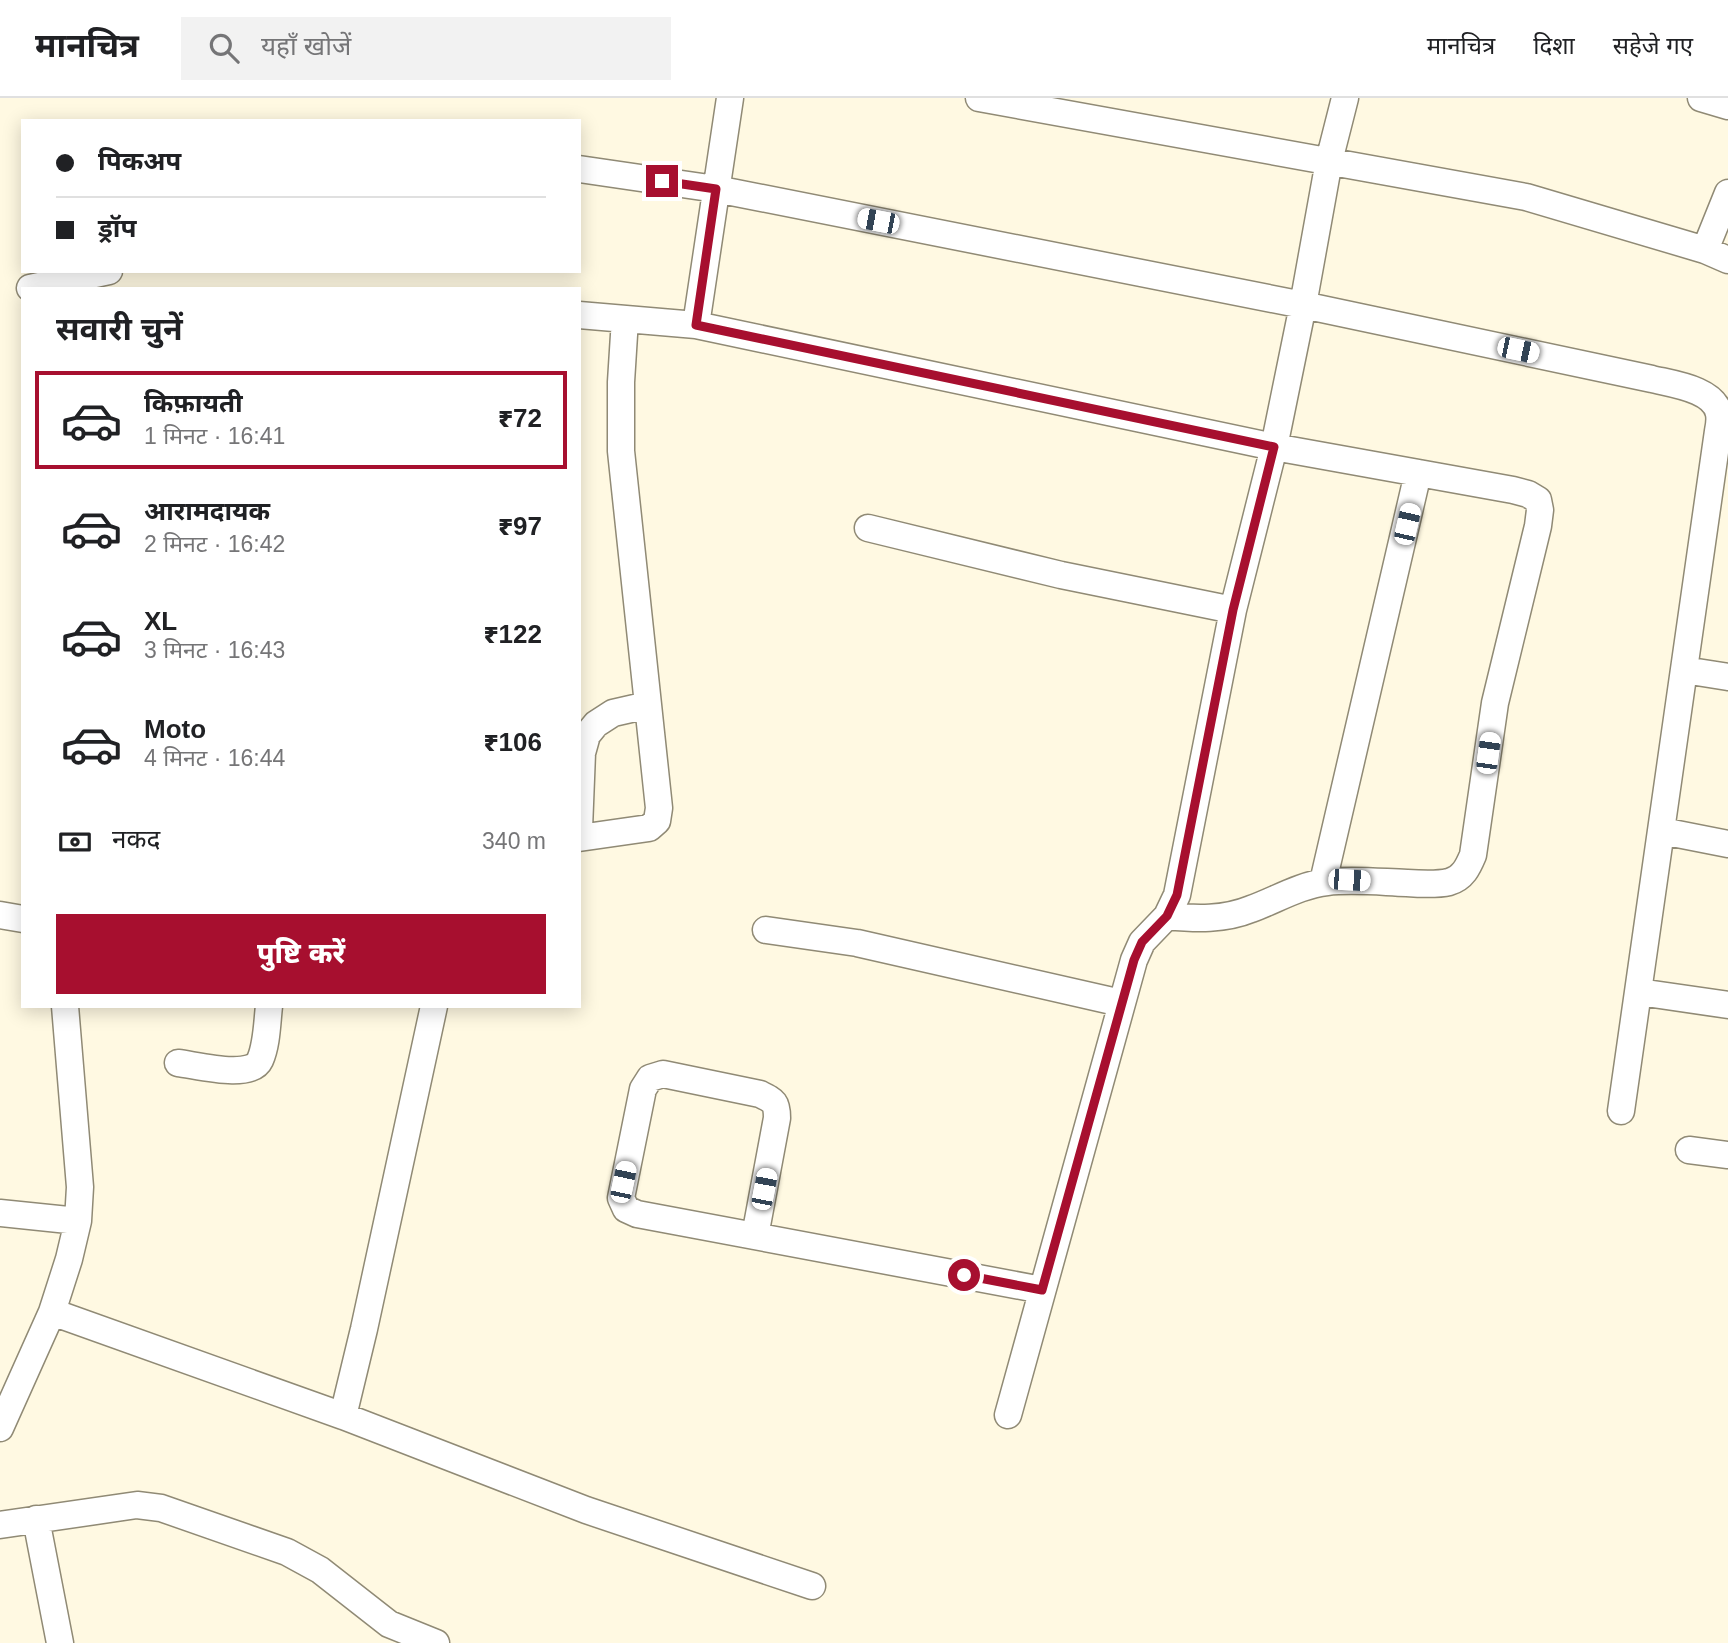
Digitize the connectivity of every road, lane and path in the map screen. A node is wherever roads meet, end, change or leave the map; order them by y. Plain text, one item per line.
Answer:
1 (730, 98) edge
2 (979, 98) edge
3 (1345, 98) edge
4 (1701, 98) edge
5 (1728, 106) edge
6 (1329, 161) junction
7 (581, 169) edge
8 (716, 189) junction
9 (1728, 193) edge
10 (1717, 255) edge
11 (100, 273) edge
12 (35, 287) edge
13 (1303, 305) junction
14 (581, 315) edge
15 (625, 319) junction
16 (696, 325) junction
17 (1274, 447) junction
18 (1418, 473) junction
19 (868, 528) dead end
20 (1233, 610) junction
21 (1685, 670) junction
22 (1728, 677) edge
23 (648, 705) junction
24 (581, 778) edge
25 (1662, 831) junction
26 (581, 838) edge
27 (1728, 844) edge
28 (1324, 883) junction
29 (0, 915) edge
30 (1167, 916) junction
31 (21, 919) edge
32 (766, 930) dead end
33 (1639, 992) junction
34 (1121, 1003) junction
35 (1728, 1005) edge
36 (65, 1008) edge
37 (270, 1008) edge
38 (434, 1008) edge
39 (178, 1063) dead end
40 (1621, 1111) dead end
41 (1689, 1150) dead end
42 (1728, 1155) edge
43 (0, 1213) edge
44 (78, 1221) junction
45 (755, 1236) junction
46 (1042, 1290) junction
47 (52, 1312) junction
48 (1008, 1415) dead end
49 (343, 1416) junction
50 (0, 1428) edge
51 (36, 1519) junction
52 (0, 1525) edge
53 (812, 1587) dead end
54 (387, 1633) edge
55 (60, 1643) edge
56 (436, 1643) edge

1 - 8 street
2 - 6 street
3 - 6 street
4 - 5 street
6 - 10 street
6 - 13 street
7 - 8 street
8 - 13 street
8 - 16 street
9 - 10 street
11 - 12 street
13 - 17 street
13 - 21 street
14 - 15 street
15 - 16 street
15 - 23 street
16 - 17 street
17 - 18 street
17 - 20 street
18 - 28 street
18 - 28 street
19 - 20 street
20 - 30 street
21 - 22 street
21 - 25 street
23 - 24 street
23 - 26 street
25 - 27 street
25 - 33 street
28 - 30 street
29 - 31 street
30 - 34 street
32 - 34 street
33 - 35 street
33 - 40 street
34 - 46 street
36 - 44 street
37 - 39 street
38 - 49 street
41 - 42 street
43 - 44 street
44 - 47 street
45 - 45 street
45 - 46 street
46 - 48 street
47 - 49 street
47 - 50 street
49 - 53 street
51 - 52 street
51 - 54 street
51 - 55 street
54 - 56 street

